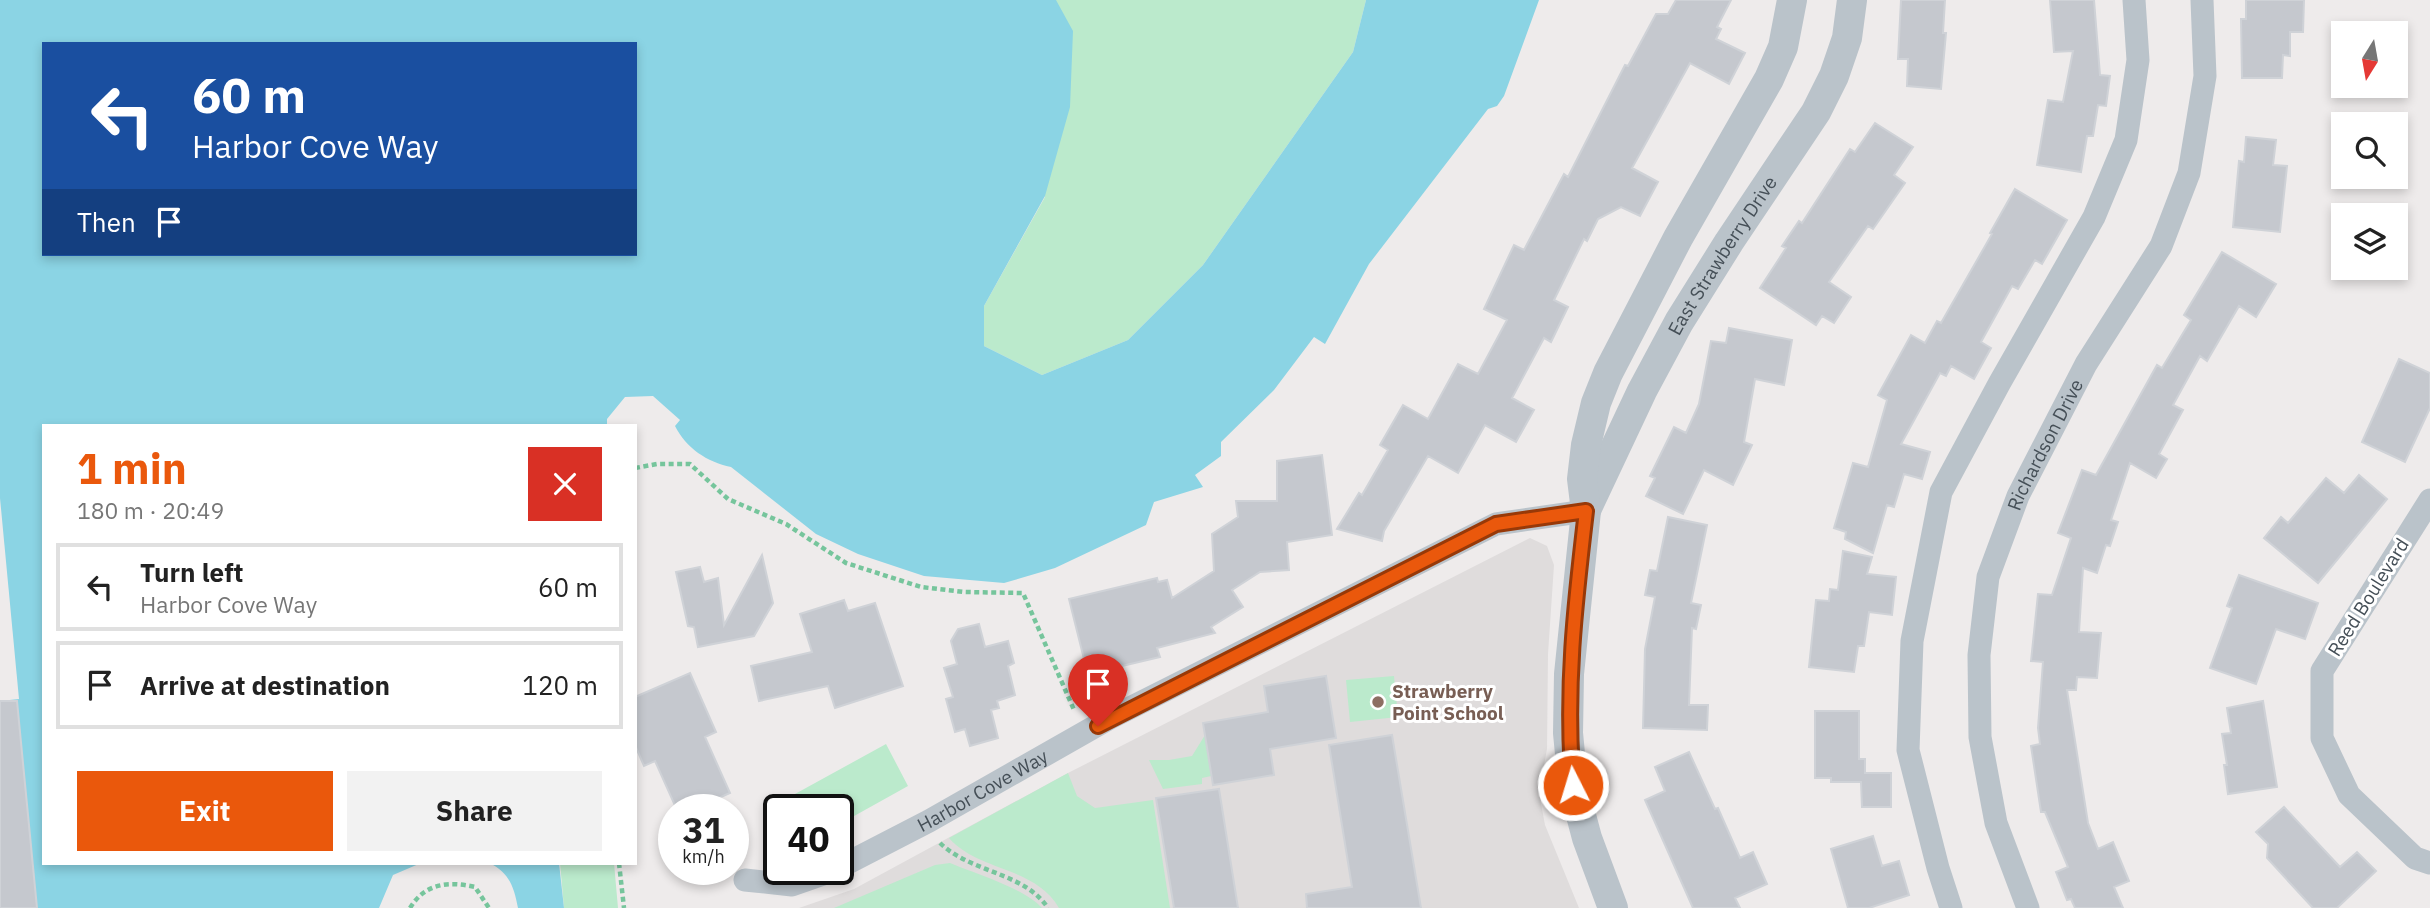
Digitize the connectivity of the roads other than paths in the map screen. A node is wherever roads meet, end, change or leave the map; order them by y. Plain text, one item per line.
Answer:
1 (1792, 0) edge
2 (1852, 0) edge
3 (2133, 0) edge
4 (2202, 0) edge
5 (2430, 500) edge
6 (1586, 511) junction
7 (854, 860) edge
8 (2430, 863) edge
9 (1613, 908) edge
10 (1951, 908) edge
11 (2028, 908) edge

1 - 6 street, East Strawberry Drive
2 - 6 street, East Strawberry Drive
3 - 10 street
4 - 11 street, Richardson Drive
5 - 8 street, Reed Boulevard
6 - 7 street, Harbor Cove Way
6 - 9 street, East Strawberry Drive

